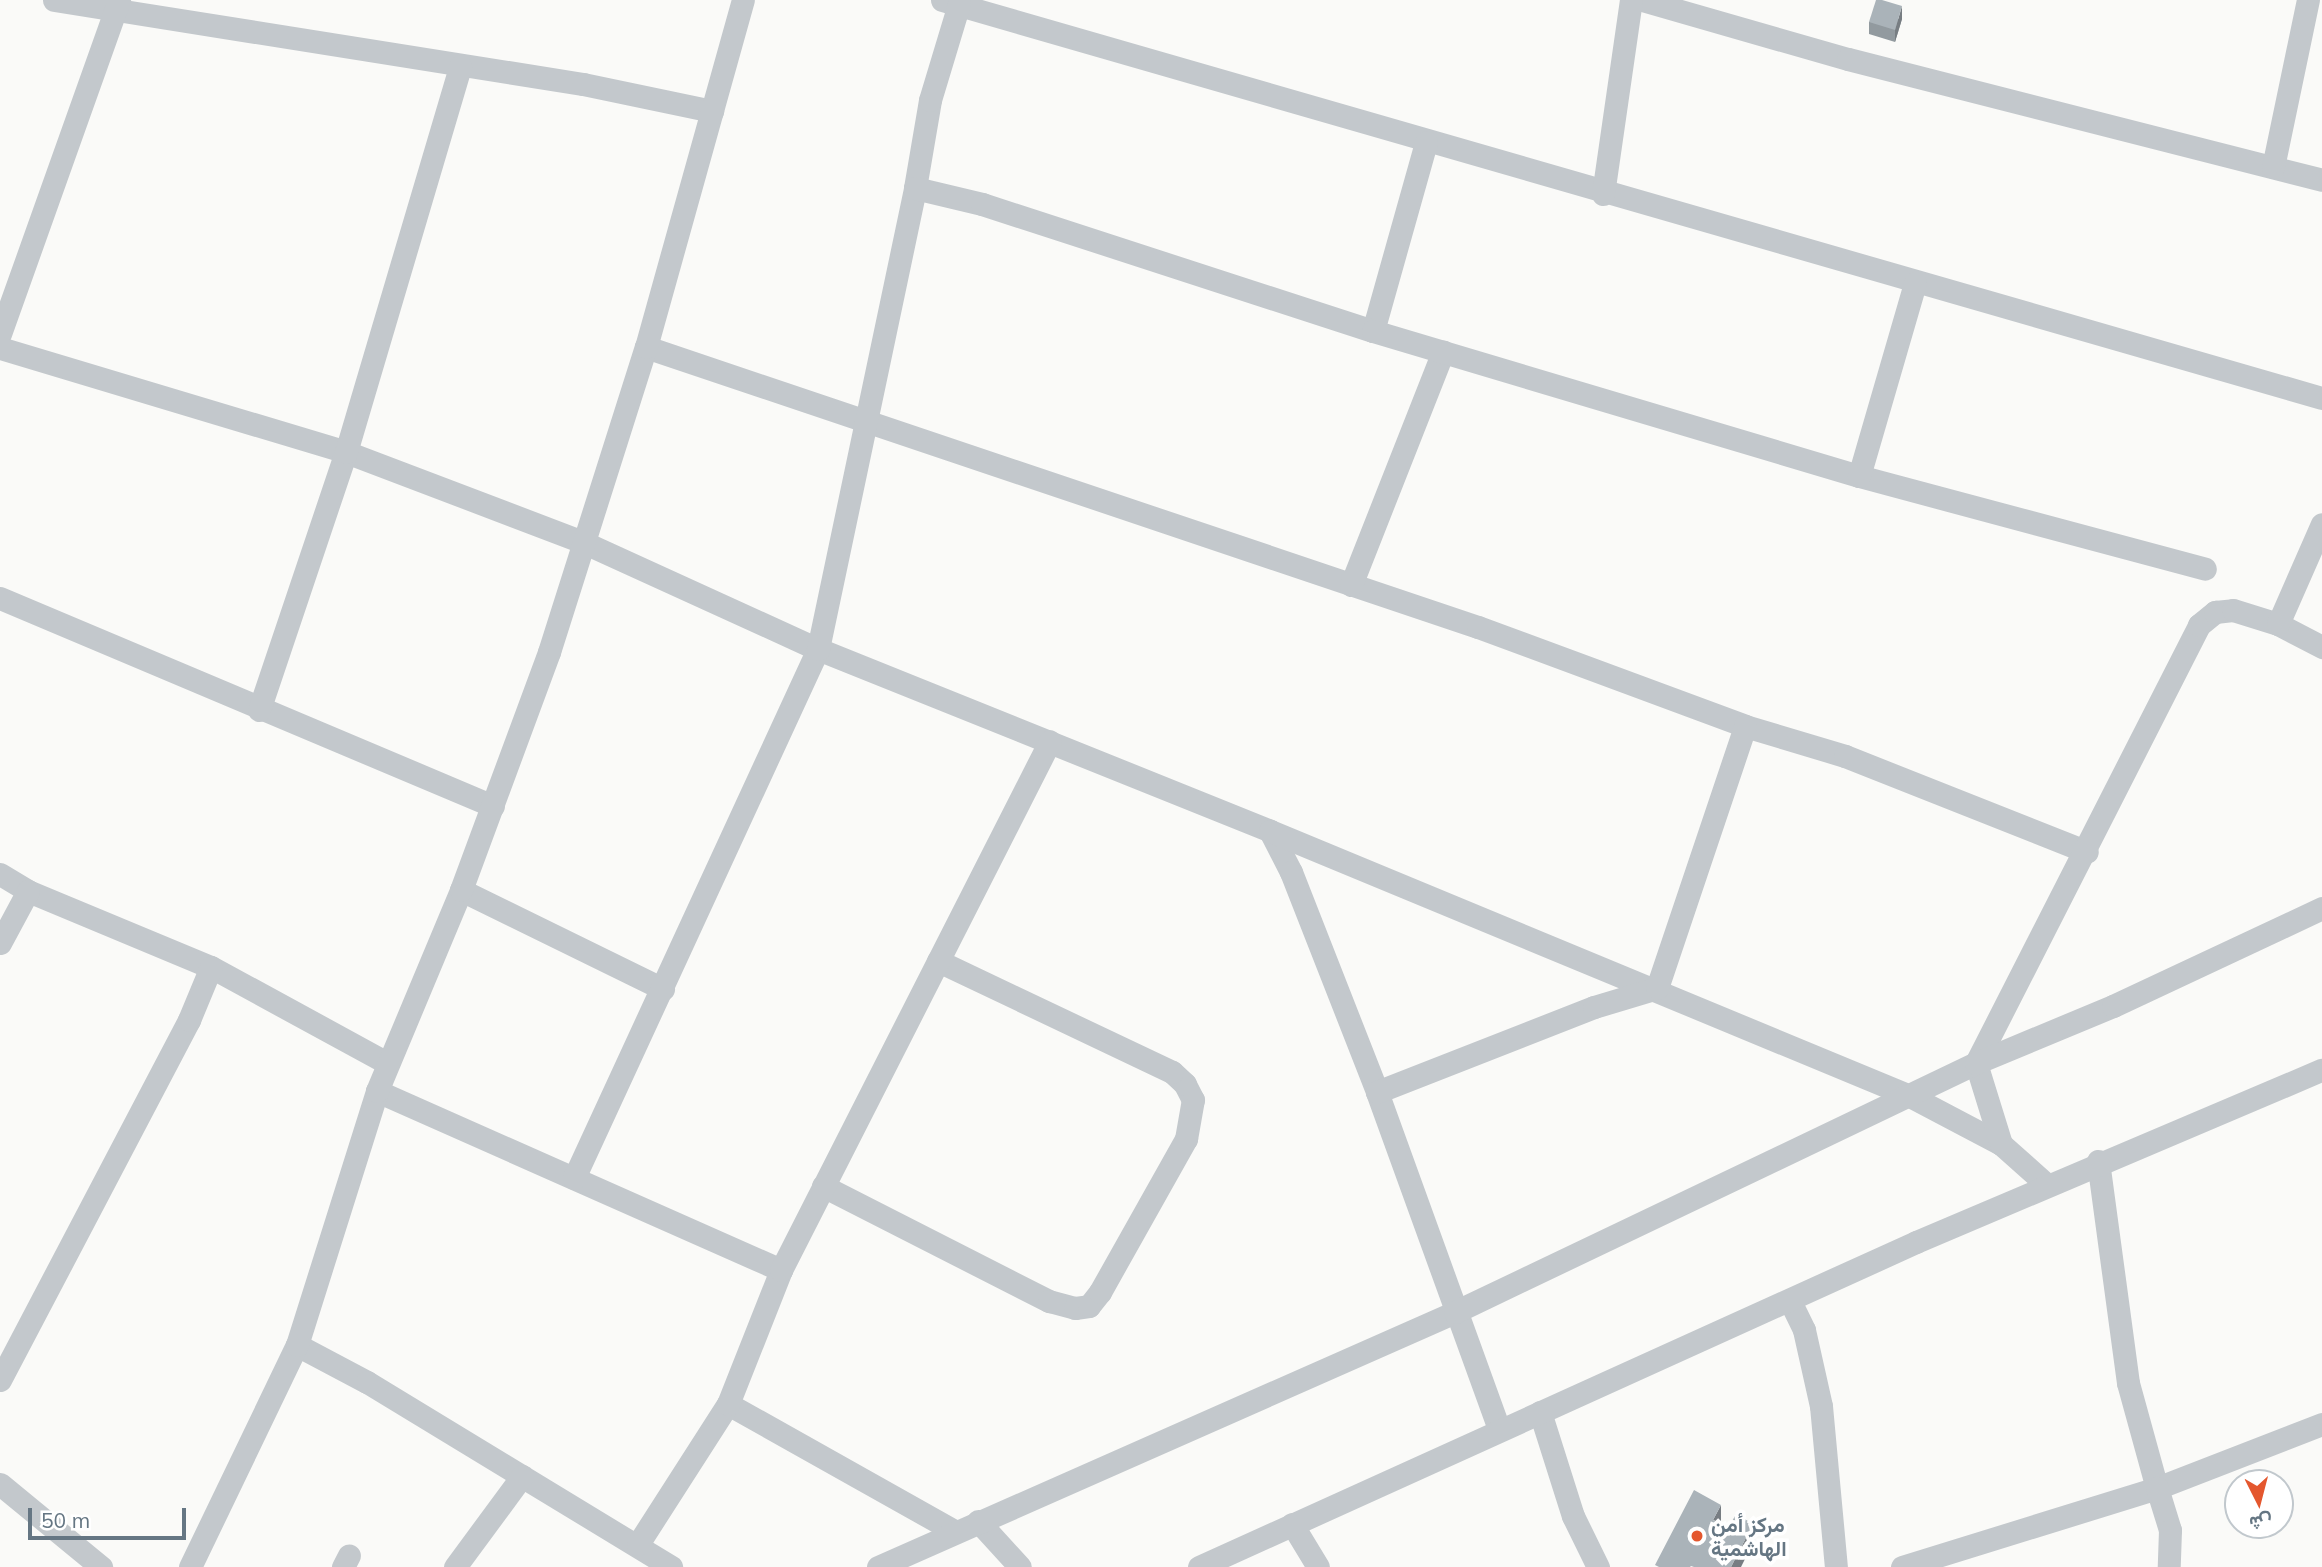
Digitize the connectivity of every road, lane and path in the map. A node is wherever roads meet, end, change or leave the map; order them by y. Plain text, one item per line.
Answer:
1 (54, 0) edge
2 (743, 0) edge
3 (1632, 0) edge
4 (1642, 0) edge
5 (2308, 0) edge
6 (951, 2) edge
7 (118, 4) edge
8 (460, 67) junction
9 (712, 111) junction
10 (1426, 142) junction
11 (2273, 167) junction
12 (2322, 180) edge
13 (915, 188) junction
14 (1603, 194) junction
15 (1915, 284) junction
16 (1373, 331) junction
17 (0, 334) edge
18 (646, 347) junction
19 (0, 348) edge
20 (1443, 352) junction
21 (2322, 398) edge
22 (865, 420) junction
23 (346, 452) junction
24 (1860, 476) junction
25 (2322, 524) edge
26 (584, 543) junction
27 (2316, 552) edge
28 (2206, 569) dead end
29 (1351, 585) junction
30 (0, 598) edge
31 (2278, 624) junction
32 (2322, 647) edge
33 (818, 649) junction
34 (259, 710) junction
35 (1745, 726) junction
36 (1050, 741) junction
37 (493, 806) junction
38 (1270, 831) junction
39 (2087, 852) junction
40 (0, 874) edge
41 (461, 890) junction
42 (28, 891) junction
43 (2322, 908) edge
44 (0, 943) edge
45 (938, 961) junction
46 (212, 967) junction
47 (1657, 988) junction
48 (663, 989) junction
49 (387, 1063) junction
50 (1976, 1063) junction
51 (2322, 1070) edge
52 (376, 1091) junction
53 (1377, 1092) junction
54 (1910, 1096) junction
55 (2001, 1144) junction
56 (2098, 1161) junction
57 (574, 1178) junction
58 (2047, 1185) junction
59 (823, 1186) junction
60 (781, 1270) junction
61 (1790, 1301) junction
62 (1455, 1312) junction
63 (297, 1345) junction
64 (0, 1380) edge
65 (728, 1404) junction
66 (1540, 1412) junction
67 (2322, 1424) edge
68 (1499, 1429) junction
69 (522, 1476) junction
70 (0, 1484) edge
71 (2157, 1488) junction
72 (978, 1521) junction
73 (1292, 1524) junction
74 (954, 1531) junction
75 (638, 1544) junction
76 (1595, 1566) edge
77 (101, 1567) edge
78 (190, 1567) edge
79 (454, 1567) edge
80 (671, 1567) edge
81 (878, 1567) edge
82 (1020, 1567) edge
83 (1199, 1567) edge
84 (1318, 1567) edge
85 (1836, 1567) edge
86 (1902, 1567) edge
87 (2169, 1567) edge

1 - 7 street
2 - 9 street
3 - 14 street
4 - 11 street
5 - 11 street
6 - 10 street
6 - 13 street
7 - 8 street
7 - 17 street
8 - 9 street
8 - 23 street
9 - 18 street
10 - 14 street
10 - 16 street
11 - 12 street
13 - 16 street
13 - 22 street
14 - 15 street
15 - 21 street
15 - 24 street
16 - 20 street
18 - 22 street
18 - 26 street
19 - 23 street
20 - 24 street
20 - 29 street
22 - 29 street
22 - 33 street
23 - 26 street
23 - 34 street
24 - 28 street
25 - 27 street
26 - 33 street
26 - 37 street
27 - 31 street
29 - 35 street
30 - 34 street
31 - 32 street
31 - 39 street
33 - 36 street
33 - 48 street
34 - 37 street
35 - 39 street
35 - 47 street
36 - 38 street
36 - 45 street
37 - 41 street
38 - 47 street
38 - 53 street
39 - 50 street
40 - 42 street
41 - 48 street
41 - 49 street
42 - 44 street
42 - 46 street
43 - 50 street
45 - 59 street
45 - 59 street
46 - 49 street
46 - 64 street
47 - 53 street
47 - 54 street
48 - 57 street
49 - 52 street
50 - 54 street
50 - 55 street
51 - 56 street
52 - 57 street
52 - 63 street
53 - 62 street
54 - 55 street
54 - 62 street
55 - 58 street
56 - 58 street
56 - 71 street
57 - 60 street
58 - 61 street
59 - 60 street
60 - 65 street
61 - 66 street
61 - 85 street
62 - 68 street
62 - 72 street
63 - 69 street
63 - 78 street
65 - 74 street
65 - 75 street
66 - 68 street
66 - 76 street
67 - 71 street
68 - 73 street
69 - 75 street
69 - 79 street
70 - 77 street
71 - 86 street
71 - 87 street
72 - 74 street
72 - 82 street
73 - 83 street
73 - 84 street
74 - 81 street
75 - 80 street

